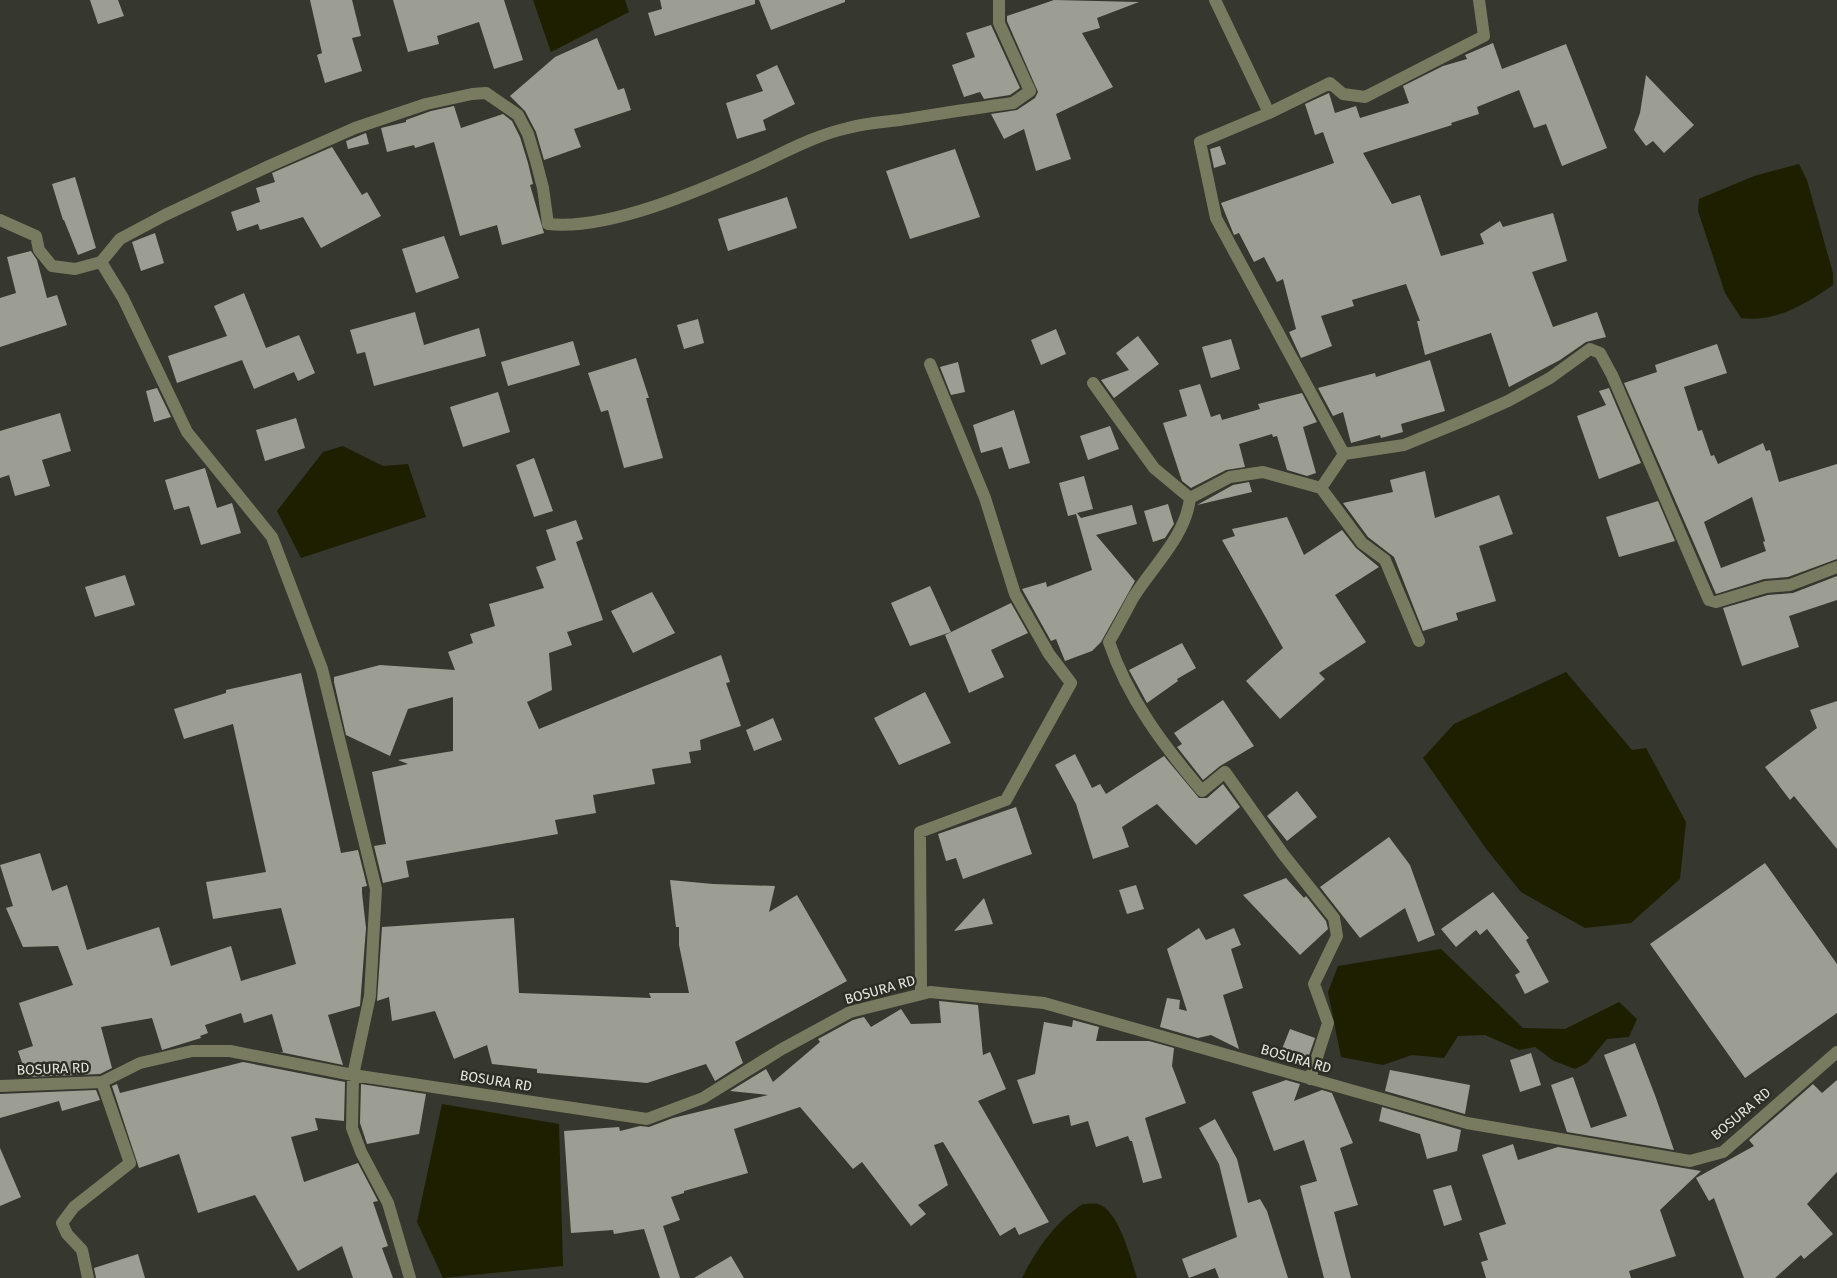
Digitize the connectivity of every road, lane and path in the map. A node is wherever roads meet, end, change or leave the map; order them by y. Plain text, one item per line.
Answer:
1 (999, 0) edge
2 (1215, 0) edge
3 (1479, 0) edge
4 (1269, 113) junction
5 (0, 220) edge
6 (100, 262) junction
7 (930, 364) dead end
8 (1093, 383) dead end
9 (1344, 454) junction
10 (1321, 488) junction
11 (1190, 498) junction
12 (1837, 567) edge
13 (1419, 641) dead end
14 (921, 994) junction
15 (1837, 1052) edge
16 (353, 1075) junction
17 (1310, 1079) junction
18 (102, 1082) junction
19 (0, 1086) edge
20 (88, 1278) edge
21 (410, 1278) edge

1 - 6 street
2 - 4 street
3 - 4 street
4 - 9 street
5 - 6 street
6 - 16 street
7 - 14 street
8 - 11 street
9 - 10 street
9 - 12 street
10 - 11 street
10 - 13 street
11 - 17 street
14 - 16 street, BOSURA RD
14 - 17 street, BOSURA RD
15 - 17 street, BOSURA RD
16 - 18 street, BOSURA RD
16 - 21 street
18 - 19 street, BOSURA RD
18 - 20 street

